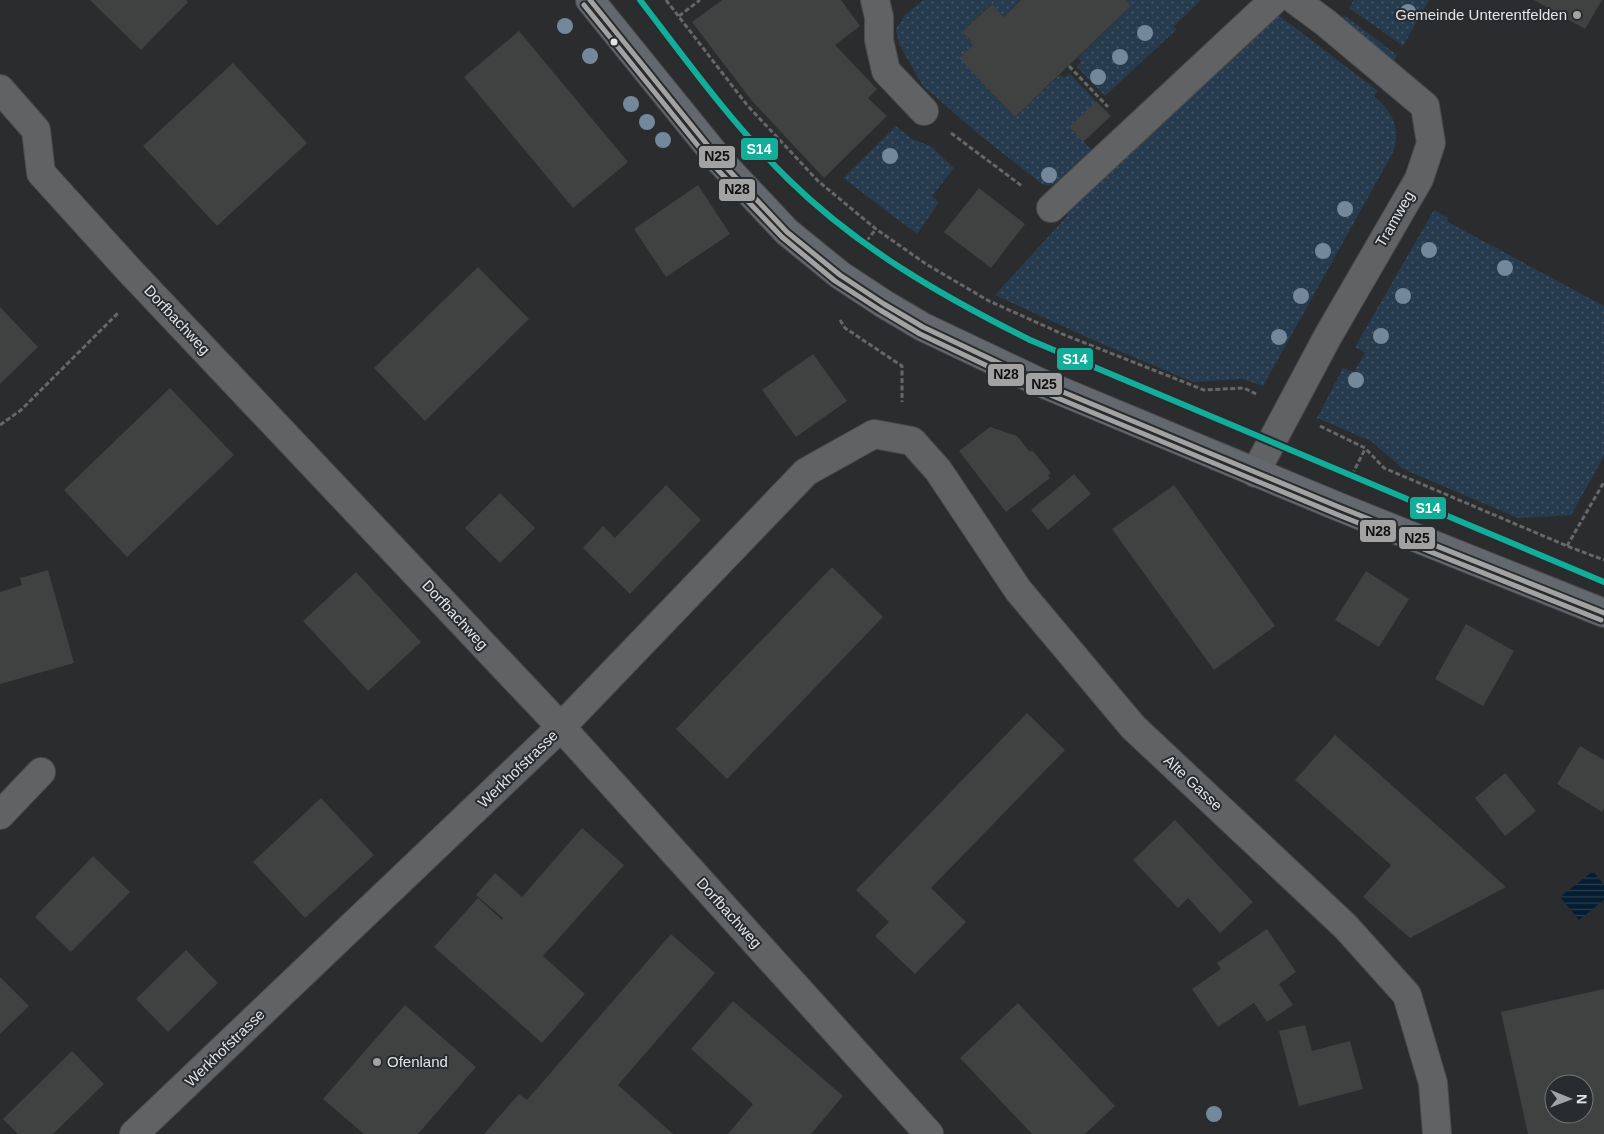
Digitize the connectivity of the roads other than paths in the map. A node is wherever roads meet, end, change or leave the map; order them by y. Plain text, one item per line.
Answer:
1 (590, 0) edge
2 (875, 0) edge
3 (1274, 0) edge
4 (1295, 0) edge
5 (4, 93) edge
6 (924, 112) road end
7 (1051, 208) road end
8 (912, 441) joint
9 (1255, 473) junction
10 (1604, 613) edge
11 (561, 728) junction
12 (41, 772) dead end
13 (0, 815) edge
14 (134, 1134) edge
15 (930, 1134) edge
16 (1437, 1134) edge

1 - 9 main road
2 - 6 street
3 - 7 street
4 - 9 street, Tramweg
5 - 11 street, Dorfbachweg
8 - 11 street, Werkhofstrasse
8 - 16 street, Alte Gasse
9 - 10 main road
11 - 14 street, Werkhofstrasse
11 - 15 street, Dorfbachweg
12 - 13 street

